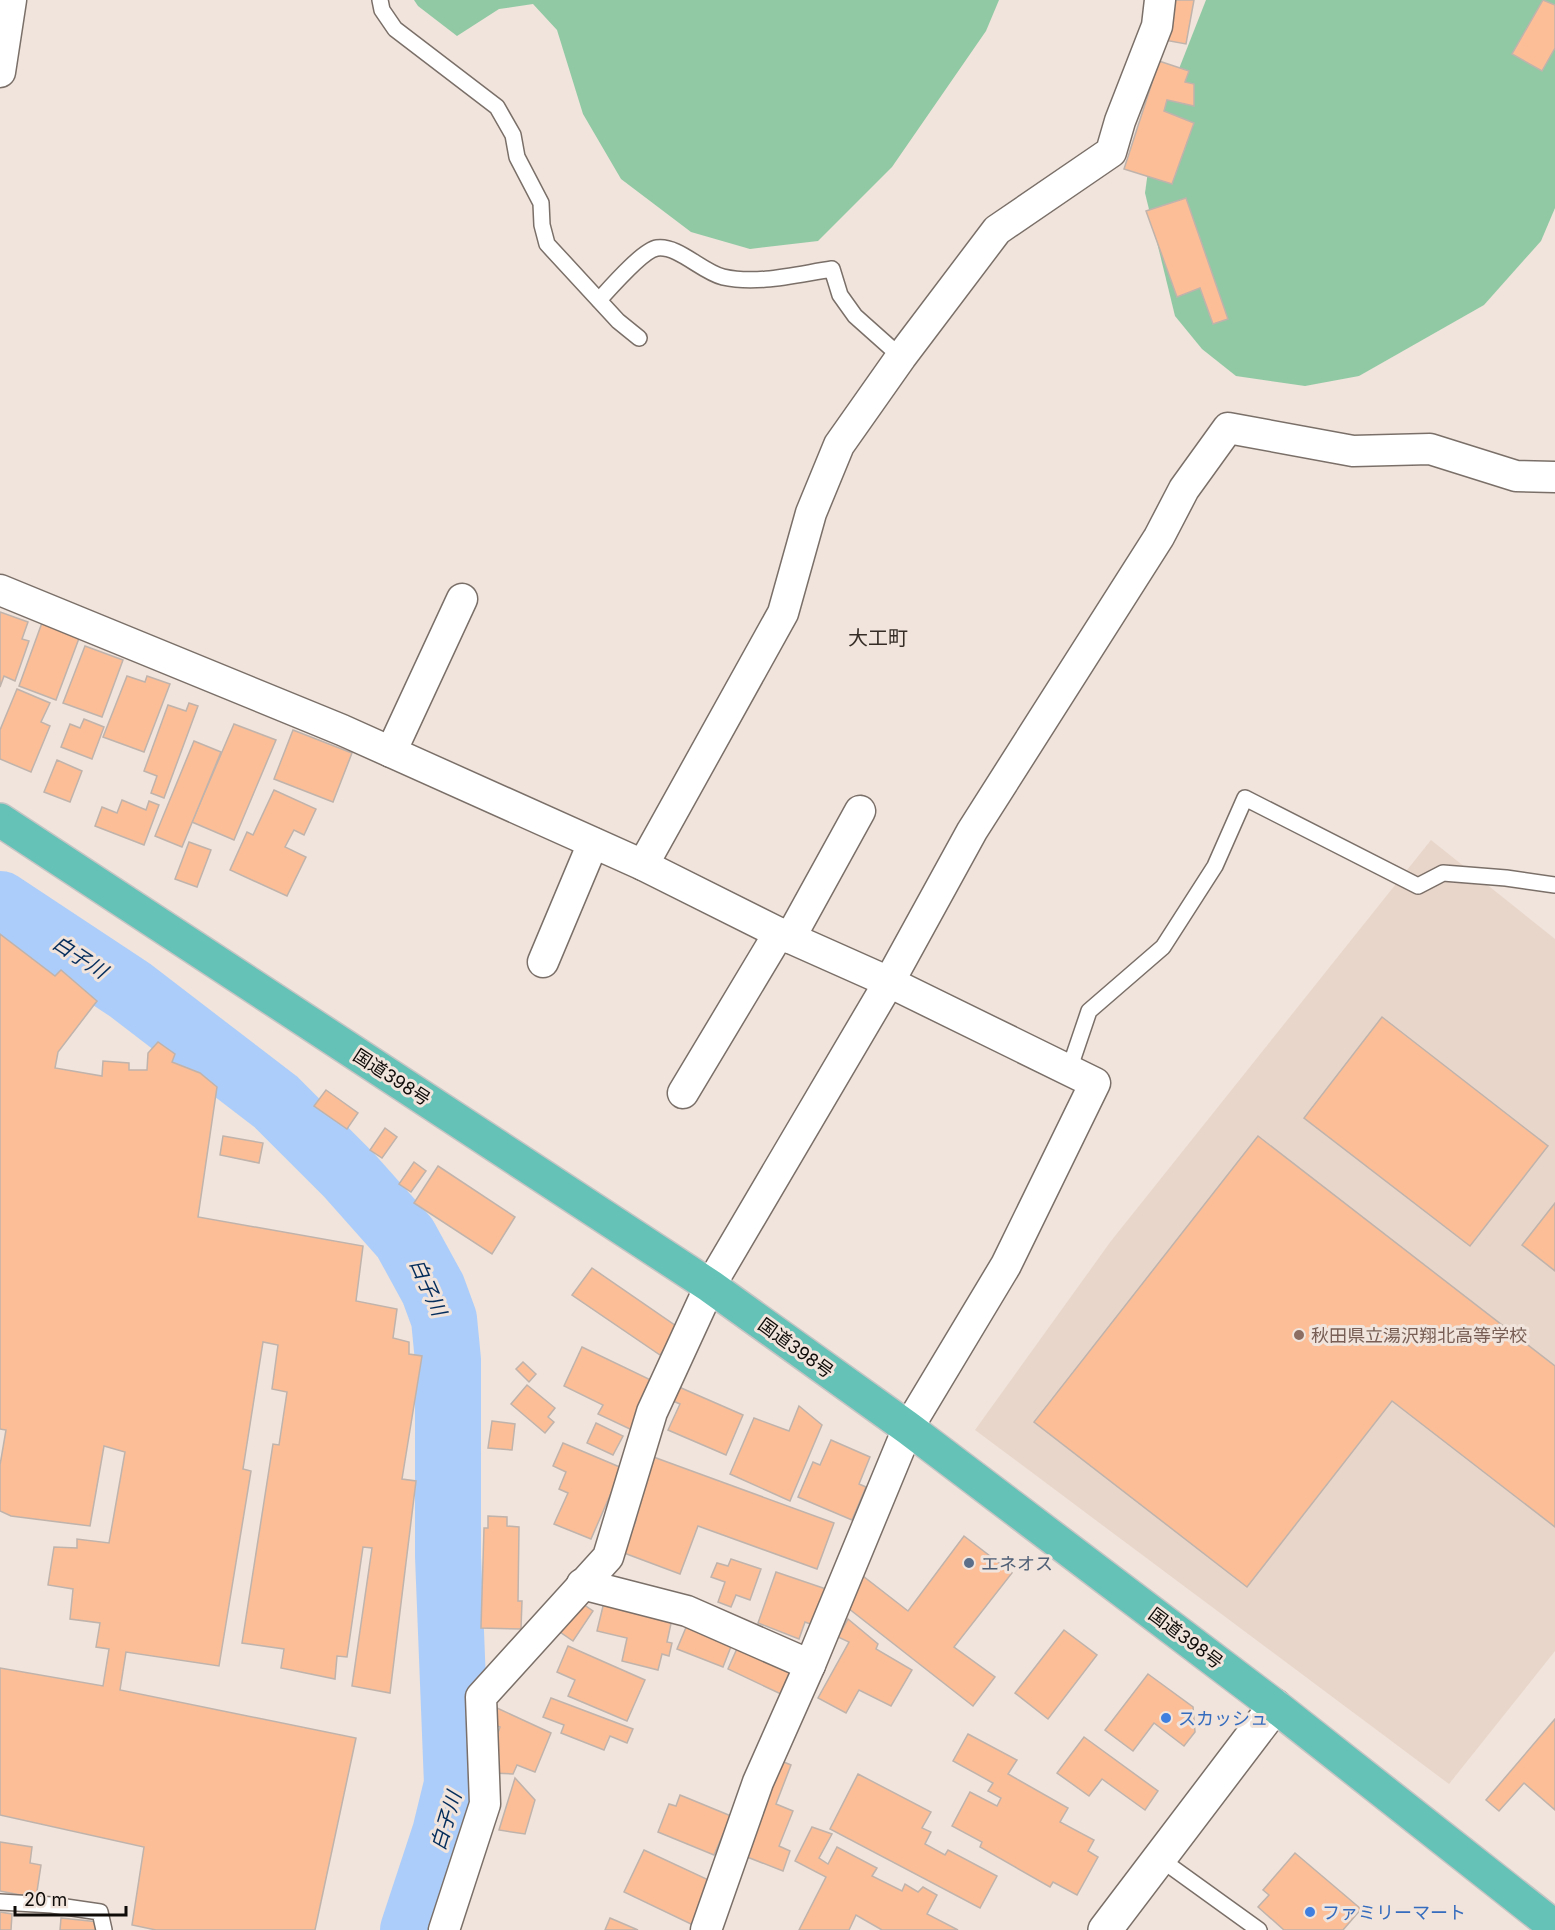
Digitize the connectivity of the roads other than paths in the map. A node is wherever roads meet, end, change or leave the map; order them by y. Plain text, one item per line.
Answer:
1 (11, 0) edge
2 (380, 0) edge
3 (1160, 0) edge
4 (0, 72) edge
5 (599, 300) junction
6 (639, 338) dead end
7 (902, 357) junction
8 (1555, 477) edge
9 (0, 590) edge
10 (462, 599) dead end
11 (391, 752) junction
12 (860, 811) dead end
13 (0, 820) edge
14 (592, 843) junction
15 (643, 865) junction
16 (1555, 885) edge
17 (784, 935) junction
18 (543, 962) dead end
19 (889, 982) junction
20 (1069, 1070) junction
21 (683, 1093) dead end
22 (710, 1286) junction
23 (908, 1428) junction
24 (582, 1584) junction
25 (810, 1665) junction
26 (1275, 1706) junction
27 (1159, 1858) junction
28 (0, 1902) edge
29 (1555, 1927) edge
30 (104, 1930) edge
31 (444, 1930) edge
32 (706, 1930) edge
33 (1105, 1930) edge
34 (1258, 1930) edge

1 - 4 street
2 - 5 lane
3 - 7 street
5 - 6 lane
5 - 7 lane
7 - 15 street
8 - 19 street
9 - 11 street
10 - 11 street
11 - 14 street
12 - 17 street
13 - 22 highway, 国道398号
14 - 15 street
14 - 18 street
15 - 17 street
16 - 20 lane
17 - 19 street
17 - 21 street
19 - 20 street
19 - 22 street
20 - 23 street
22 - 23 highway, 国道398号
22 - 24 street
23 - 25 street
23 - 26 highway, 国道398号
24 - 25 street
24 - 31 street
25 - 32 street
26 - 27 street
26 - 29 highway, 国道398号
27 - 33 street
27 - 34 lane
28 - 30 lane

